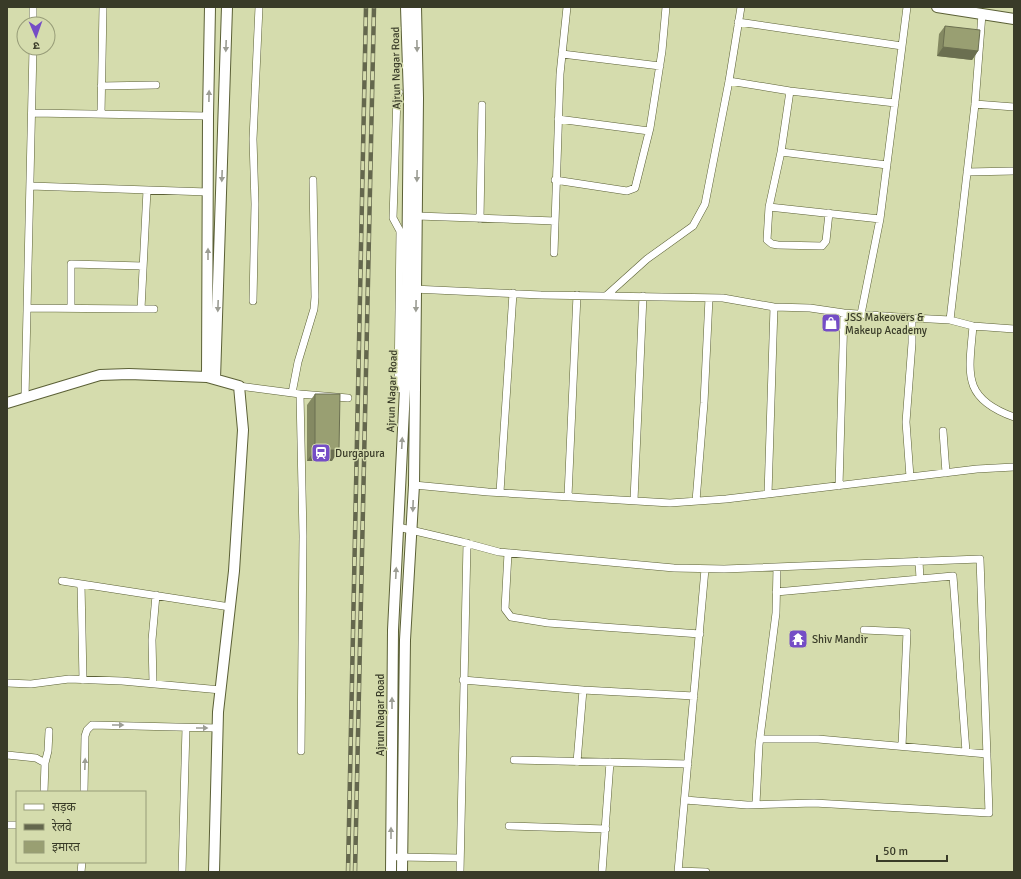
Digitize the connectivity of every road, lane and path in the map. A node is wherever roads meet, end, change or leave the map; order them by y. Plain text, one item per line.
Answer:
1 (103, 7) edge
2 (210, 7) edge
3 (227, 7) edge
4 (260, 7) edge
5 (406, 7) edge
6 (416, 7) edge
7 (567, 7) edge
8 (666, 7) edge
9 (741, 7) edge
10 (907, 7) edge
11 (937, 7) edge
12 (982, 14) junction
13 (1014, 19) edge
14 (738, 22) junction
15 (902, 46) junction
16 (562, 54) junction
17 (33, 56) edge
18 (660, 66) junction
19 (729, 81) junction
20 (156, 85) dead end
21 (101, 86) junction
22 (790, 91) junction
23 (399, 92) dead end
24 (895, 104) junction
25 (975, 104) junction
26 (482, 105) dead end
27 (1014, 106) edge
28 (33, 113) junction
29 (101, 114) junction
30 (208, 116) junction
31 (558, 118) junction
32 (649, 131) junction
33 (781, 152) junction
34 (887, 165) junction
35 (1014, 171) edge
36 (967, 172) junction
37 (313, 180) dead end
38 (555, 180) junction
39 (30, 186) junction
40 (147, 190) junction
41 (208, 192) junction
42 (769, 207) junction
43 (829, 213) junction
44 (417, 216) junction
45 (480, 219) junction
46 (880, 219) junction
47 (555, 221) junction
48 (554, 253) dead end
49 (143, 266) junction
50 (412, 289) junction
51 (513, 293) junction
52 (577, 295) junction
53 (608, 295) junction
54 (643, 296) junction
55 (709, 298) junction
56 (252, 301) dead end
57 (774, 307) junction
58 (27, 308) junction
59 (71, 308) junction
60 (141, 309) junction
61 (154, 309) dead end
62 (844, 313) junction
63 (861, 314) junction
64 (912, 318) junction
65 (950, 320) junction
66 (973, 326) junction
67 (1014, 329) edge
68 (211, 378) junction
69 (239, 386) junction
70 (414, 389) junction
71 (292, 393) junction
72 (300, 394) junction
73 (25, 398) junction
74 (348, 398) dead end
75 (7, 403) edge
76 (1014, 417) edge
77 (943, 431) dead end
78 (1014, 467) edge
79 (946, 473) junction
80 (910, 478) junction
81 (414, 485) junction
82 (839, 486) junction
83 (500, 492) junction
84 (768, 494) junction
85 (568, 496) junction
86 (634, 500) junction
87 (696, 501) junction
88 (398, 528) junction
89 (412, 530) junction
90 (467, 543) junction
91 (508, 553) junction
92 (919, 561) junction
93 (777, 566) junction
94 (705, 569) junction
95 (920, 579) junction
96 (62, 581) dead end
97 (81, 584) junction
98 (776, 592) junction
99 (156, 595) junction
100 (230, 607) junction
101 (864, 630) dead end
102 (700, 634) junction
103 (84, 680) junction
104 (463, 680) junction
105 (7, 683) edge
106 (153, 683) junction
107 (221, 690) junction
108 (583, 690) junction
109 (694, 696) junction
110 (186, 728) junction
111 (218, 728) junction
112 (49, 731) dead end
113 (760, 739) junction
114 (902, 746) junction
115 (301, 751) dead end
116 (966, 752) junction
117 (987, 754) junction
118 (7, 755) edge
119 (514, 760) dead end
120 (577, 762) junction
121 (610, 762) junction
122 (45, 763) junction
123 (688, 764) junction
124 (44, 791) edge
125 (84, 791) edge
126 (684, 800) junction
127 (756, 804) junction
128 (509, 826) dead end
129 (606, 829) junction
130 (391, 857) junction
131 (403, 857) junction
132 (460, 858) junction
133 (678, 871) edge
134 (182, 872) edge
135 (214, 872) edge
136 (391, 872) edge
137 (402, 872) edge
138 (460, 872) edge
139 (602, 872) edge
140 (706, 872) edge

1 - 21 street
30 -> 2 street
3 -> 68 street
4 - 56 street
5 - 50 street, Ajrun Nagar Road
6 -> 44 street, Ajrun Nagar Road
7 - 16 street
8 - 18 street
9 - 14 street
10 - 15 street
11 - 12 street
12 - 13 street
12 - 25 street
14 - 15 street
14 - 19 street
15 - 24 street
16 - 18 street
16 - 31 street
17 - 28 street
18 - 32 street
19 - 22 street
19 - 53 street
20 - 21 street
21 - 29 street
22 - 24 street
22 - 33 street
23 - 70 street
24 - 34 street
25 - 27 street
25 - 36 street
26 - 45 street
28 - 29 street
28 - 39 street
29 - 30 street
30 - 41 street
31 - 32 street
31 - 38 street
32 - 38 street
33 - 34 street
33 - 42 street
34 - 46 street
35 - 36 street
36 - 65 street
37 - 71 street
38 - 47 street
39 - 40 street
39 - 58 street
40 - 41 street
40 - 49 street
68 -> 41 street
42 - 43 street
42 - 43 street
43 - 46 street
44 - 45 street
44 - 50 street, Ajrun Nagar Road
45 - 47 street
46 - 63 street
47 - 48 street
49 - 59 street
49 - 60 street
50 - 51 street
50 -> 70 street, Ajrun Nagar Road
88 -> 50 street, Ajrun Nagar Road
51 - 52 street
51 - 83 street
52 - 53 street
52 - 85 street
53 - 54 street
54 - 55 street
54 - 86 street
55 - 57 street
55 - 87 street
57 - 62 street
57 - 84 street
58 - 59 street
58 - 73 street
59 - 60 street
60 - 61 street
62 - 63 street
62 - 82 street
63 - 64 street
64 - 65 street
64 - 80 street
65 - 66 street
66 - 67 street
66 - 76 street
68 - 69 street
68 - 73 street
69 - 71 street
69 - 100 street
70 - 81 street, Ajrun Nagar Road
71 - 72 street
72 - 74 street
72 - 115 street
73 - 75 street
77 - 79 street
78 - 79 street
79 - 80 street
80 - 82 street
81 - 83 street
81 -> 89 street, Ajrun Nagar Road
82 - 84 street
83 - 85 street
84 - 87 street
85 - 86 street
86 - 87 street
88 - 89 street
130 -> 88 street, Ajrun Nagar Road
89 - 90 street
89 - 131 street, Ajrun Nagar Road
90 - 91 street
90 - 104 street
91 - 94 street
91 - 102 street
92 - 93 street
92 - 95 street
92 - 117 street
93 - 94 street
93 - 98 street
94 - 102 street
95 - 98 street
95 - 116 street
96 - 97 street
97 - 99 street
97 - 103 street
98 - 113 street
99 - 100 street
99 - 106 street
100 - 107 street
101 - 114 street
102 - 109 street
103 - 105 street
103 - 106 street
104 - 108 street
104 - 132 street
106 - 107 street
107 - 111 street
108 - 109 street
108 - 120 street
109 - 123 street
110 -> 111 street
125 -> 110 street
110 - 134 street
111 - 135 street
112 - 122 street
113 - 114 street
113 - 127 street
114 - 116 street
116 - 117 street
117 - 127 street
118 - 122 street
119 - 120 street
120 - 121 street
121 - 123 street
121 - 129 street
122 - 124 street
123 - 126 street
126 - 127 street
126 - 133 street
128 - 129 street
129 - 139 street
130 - 131 street
130 - 136 street, Ajrun Nagar Road
131 - 132 street
131 - 137 street, Ajrun Nagar Road
132 - 138 street
133 - 140 street

